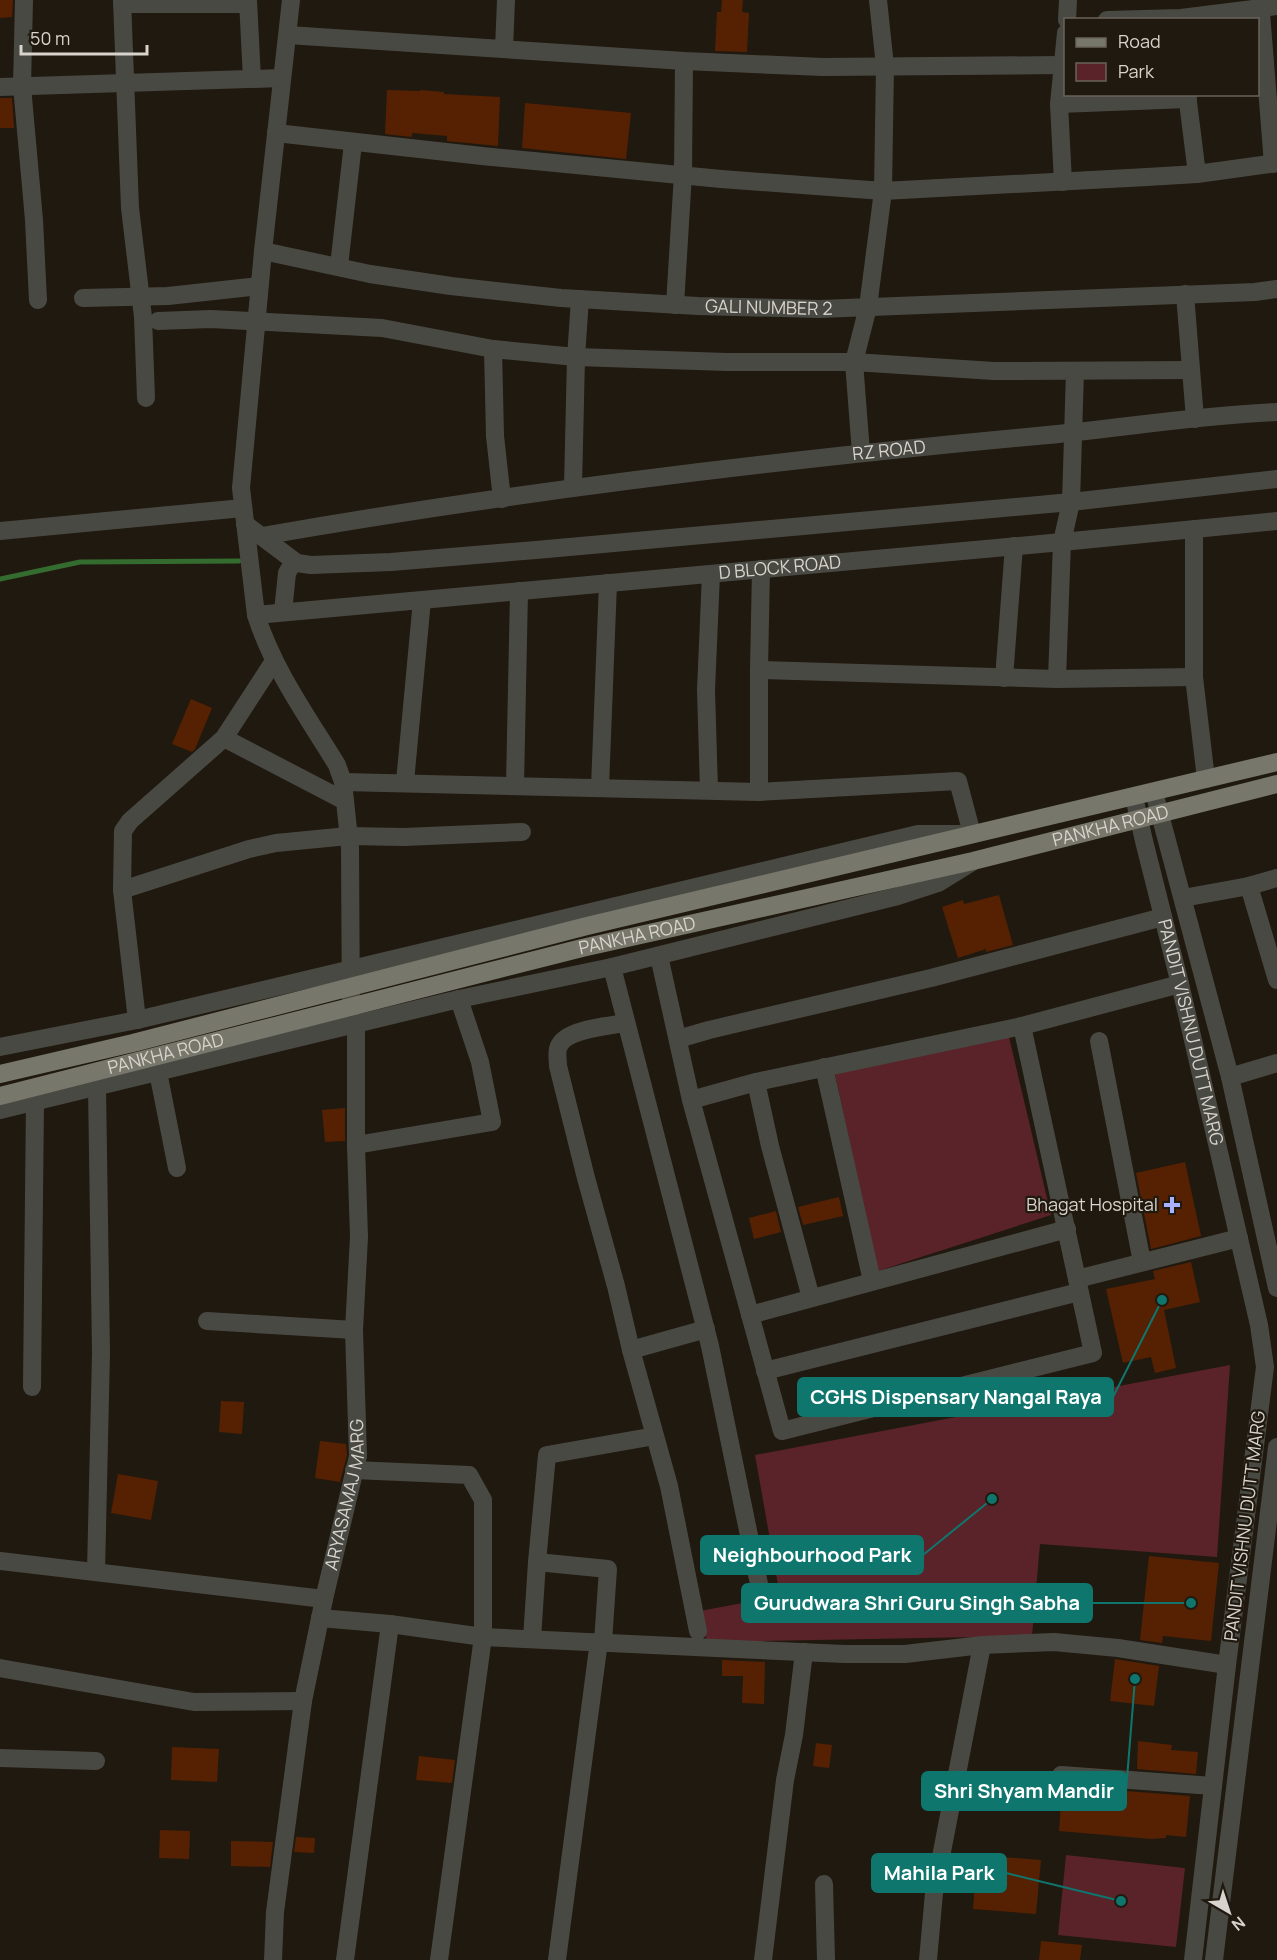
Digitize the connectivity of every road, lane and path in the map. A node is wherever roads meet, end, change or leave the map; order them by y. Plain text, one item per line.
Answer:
1 (24, 0) edge
2 (291, 0) edge
3 (506, 0) edge
4 (878, 0) edge
5 (1068, 0) edge
6 (122, 2) edge
7 (248, 2) edge
8 (1266, 4) edge
9 (1067, 18) edge
10 (1187, 18) edge
11 (288, 35) junction
12 (504, 49) junction
13 (1064, 49) edge
14 (684, 61) junction
15 (1063, 65) junction
16 (885, 66) junction
17 (282, 78) junction
18 (252, 79) junction
19 (127, 83) junction
20 (22, 86) junction
21 (0, 87) edge
22 (1187, 97) edge
23 (1059, 104) junction
24 (276, 133) junction
25 (353, 143) junction
26 (1275, 164) edge
27 (683, 174) junction
28 (1197, 174) junction
29 (1063, 182) junction
30 (883, 190) junction
31 (263, 251) junction
32 (339, 266) junction
33 (260, 286) junction
34 (1277, 289) edge
35 (1185, 294) junction
36 (141, 297) junction
37 (83, 298) dead end
38 (580, 299) junction
39 (38, 300) dead end
40 (675, 305) junction
41 (868, 307) junction
42 (158, 321) dead end
43 (256, 321) junction
44 (493, 349) junction
45 (576, 357) junction
46 (854, 362) junction
47 (1191, 370) junction
48 (1075, 371) junction
49 (146, 398) dead end
50 (1277, 412) edge
51 (1195, 419) junction
52 (1074, 433) junction
53 (861, 453) junction
54 (1277, 479) edge
55 (573, 487) junction
56 (502, 499) junction
57 (1071, 502) junction
58 (244, 516) junction
59 (1277, 521) edge
60 (1194, 528) junction
61 (0, 531) edge
62 (262, 536) junction
63 (1062, 542) junction
64 (1014, 546) junction
65 (294, 561) junction
66 (761, 569) junction
67 (711, 574) junction
68 (608, 583) junction
69 (519, 591) junction
70 (422, 600) junction
71 (283, 612) junction
72 (256, 615) junction
73 (274, 661) junction
74 (759, 670) junction
75 (1194, 677) junction
76 (1004, 678) junction
77 (1057, 679) junction
78 (224, 738) junction
79 (1277, 762) edge
80 (1206, 779) junction
81 (343, 782) junction
82 (405, 782) junction
83 (1277, 784) edge
84 (515, 785) junction
85 (600, 787) junction
86 (708, 790) junction
87 (759, 792) junction
88 (1154, 792) junction
89 (1134, 797) junction
90 (345, 801) junction
91 (1160, 813) junction
92 (1140, 817) junction
93 (522, 832) dead end
94 (972, 834) junction
95 (348, 836) junction
96 (973, 861) junction
97 (1277, 878) edge
98 (1249, 886) junction
99 (122, 890) junction
100 (1183, 898) junction
101 (1163, 917) junction
102 (659, 956) junction
103 (612, 967) junction
104 (351, 970) junction
105 (1277, 980) edge
106 (1180, 984) junction
107 (459, 999) junction
108 (137, 1020) junction
109 (625, 1023) junction
110 (354, 1024) junction
111 (1022, 1026) junction
112 (678, 1039) junction
113 (1099, 1041) dead end
114 (0, 1047) edge
115 (1277, 1063) edge
116 (824, 1067) junction
117 (158, 1071) junction
118 (0, 1074) edge
119 (1230, 1077) junction
120 (756, 1082) junction
121 (97, 1086) junction
122 (0, 1096) edge
123 (692, 1100) junction
124 (35, 1101) junction
125 (0, 1110) edge
126 (356, 1145) junction
127 (177, 1168) dead end
128 (1066, 1229) junction
129 (1239, 1238) junction
130 (1142, 1262) junction
131 (872, 1281) junction
132 (1078, 1285) junction
133 (1277, 1287) edge
134 (811, 1298) junction
135 (750, 1315) junction
136 (207, 1321) dead end
137 (706, 1329) junction
138 (354, 1330) junction
139 (631, 1350) junction
140 (1271, 1366) edge
141 (765, 1371) junction
142 (32, 1388) dead end
143 (655, 1436) junction
144 (1277, 1447) edge
145 (354, 1470) junction
146 (0, 1561) edge
147 (537, 1562) junction
148 (96, 1572) junction
149 (759, 1584) dead end
150 (324, 1599) junction
151 (320, 1618) junction
152 (390, 1624) junction
153 (698, 1631) dead end
154 (483, 1637) junction
155 (532, 1639) junction
156 (601, 1642) junction
157 (982, 1645) junction
158 (804, 1652) junction
159 (1227, 1665) junction
160 (0, 1668) edge
161 (303, 1701) junction
162 (0, 1758) edge
163 (96, 1761) dead end
164 (1061, 1775) dead end
165 (1213, 1786) junction
166 (824, 1884) dead end
167 (273, 1960) edge
168 (345, 1960) edge
169 (439, 1960) edge
170 (556, 1960) edge
171 (763, 1960) edge
172 (826, 1960) edge
173 (928, 1960) edge
174 (1193, 1960) edge
175 (1214, 1960) edge

1 - 20 street
2 - 11 street, ARYASAMAJ MARG
3 - 12 street
4 - 16 street
5 - 9 street
6 - 7 street
6 - 19 street
7 - 18 street
8 - 10 street
8 - 26 street
11 - 12 street
11 - 17 street, ARYASAMAJ MARG
12 - 14 street
13 - 15 street
14 - 16 street
14 - 27 street
15 - 16 street
15 - 23 street
16 - 30 street
17 - 18 street
17 - 24 street, ARYASAMAJ MARG
18 - 19 street
19 - 20 street
19 - 36 street
20 - 21 street
20 - 39 street
22 - 23 street
22 - 28 street
23 - 29 street
24 - 25 street
24 - 31 street, ARYASAMAJ MARG
25 - 27 street
25 - 32 street
26 - 28 street
27 - 30 street
27 - 40 street
28 - 29 street
29 - 30 street
30 - 41 street
31 - 32 street, GALI NUMBER 2
31 - 33 street, ARYASAMAJ MARG
32 - 38 street, GALI NUMBER 2
33 - 36 street
33 - 43 street, ARYASAMAJ MARG
34 - 35 street, GALI NUMBER 2
35 - 41 street, GALI NUMBER 2
35 - 47 street
36 - 37 street
36 - 49 street
38 - 40 street, GALI NUMBER 2
38 - 45 street
40 - 41 street, GALI NUMBER 2
41 - 46 street
42 - 43 street
43 - 44 street
43 - 58 street, ARYASAMAJ MARG
44 - 45 street
44 - 56 street
45 - 46 street
45 - 55 street
46 - 48 street
46 - 53 street
47 - 48 street
47 - 51 street
48 - 52 street
50 - 51 street, RZ ROAD
51 - 52 street, RZ ROAD
52 - 53 street, RZ ROAD
52 - 57 street
53 - 55 street, RZ ROAD
54 - 57 street
55 - 56 street, RZ ROAD
56 - 62 street, RZ ROAD
57 - 63 street
57 - 65 street
58 - 61 street
58 - 62 street
58 - 72 street, ARYASAMAJ MARG
59 - 60 street, D BLOCK ROAD
60 - 63 street, D BLOCK ROAD
60 - 75 street
62 - 65 street
63 - 64 street, D BLOCK ROAD
63 - 77 street
64 - 66 street, D BLOCK ROAD
64 - 76 street
65 - 71 street
66 - 67 street, D BLOCK ROAD
66 - 74 street
67 - 68 street, D BLOCK ROAD
67 - 86 street
68 - 69 street, D BLOCK ROAD
68 - 85 street
69 - 70 street, D BLOCK ROAD
69 - 84 street
70 - 71 street, D BLOCK ROAD
70 - 82 street
71 - 72 street, D BLOCK ROAD
72 - 73 street, ARYASAMAJ MARG
73 - 78 street
73 - 81 street, ARYASAMAJ MARG
74 - 76 street
74 - 87 street
75 - 77 street
75 - 80 street
76 - 77 street
78 - 90 street
78 - 99 street
79 - 80 main road, PANKHA ROAD
80 - 88 main road, PANKHA ROAD
81 - 82 street
81 - 90 street, ARYASAMAJ MARG
82 - 84 street
83 - 91 main road, PANKHA ROAD
84 - 85 street
85 - 86 street
86 - 87 street
87 - 94 street
88 - 89 main road, PANKHA ROAD
88 - 91 street, PANDIT VISHNU DUTT MARG
89 - 92 street, PANDIT VISHNU DUTT MARG
89 - 94 main road, PANKHA ROAD
90 - 95 street, ARYASAMAJ MARG
91 - 92 main road, PANKHA ROAD
91 - 100 street, PANDIT VISHNU DUTT MARG
92 - 96 main road, PANKHA ROAD
92 - 101 street, PANDIT VISHNU DUTT MARG
93 - 95 street
94 - 104 street
94 - 118 main road, PANKHA ROAD
95 - 99 street
95 - 104 street, ARYASAMAJ MARG
96 - 102 street
96 - 122 main road, PANKHA ROAD
97 - 98 street
98 - 100 street
98 - 105 street
99 - 108 street
100 - 119 street, PANDIT VISHNU DUTT MARG
101 - 106 street, PANDIT VISHNU DUTT MARG
101 - 112 street
102 - 103 street
102 - 112 street
103 - 107 street
103 - 109 street
104 - 108 street
104 - 110 street, ARYASAMAJ MARG
106 - 111 street
106 - 129 street, PANDIT VISHNU DUTT MARG
107 - 110 street
107 - 126 street
108 - 114 street
109 - 137 street
109 - 139 street
110 - 117 street
110 - 126 street, ARYASAMAJ MARG
111 - 116 street
111 - 128 street
112 - 123 street
113 - 130 street
115 - 119 street
116 - 120 street
116 - 131 street
117 - 121 street
117 - 127 street
119 - 133 street, PANDIT VISHNU DUTT MARG
120 - 123 street
120 - 134 street
121 - 124 street
121 - 148 street
123 - 135 street
124 - 125 street
124 - 142 street
126 - 138 street, ARYASAMAJ MARG
128 - 131 street
128 - 132 street
129 - 130 street
129 - 140 street, PANDIT VISHNU DUTT MARG
130 - 132 street
131 - 134 street
132 - 141 street
132 - 141 street
134 - 135 street
135 - 141 street
136 - 138 street
137 - 139 street
137 - 149 street
138 - 145 street, ARYASAMAJ MARG
139 - 143 street
140 - 159 street, PANDIT VISHNU DUTT MARG
143 - 147 street
143 - 153 street
144 - 175 street, PANDIT VISHNU DUTT MARG
145 - 150 street, ARYASAMAJ MARG
145 - 154 street
146 - 148 street
147 - 155 street
147 - 156 street
148 - 150 street
150 - 151 street, ARYASAMAJ MARG
151 - 152 street
151 - 161 street, ARYASAMAJ MARG
152 - 154 street
152 - 168 street
154 - 155 street
154 - 169 street
155 - 156 street
156 - 158 street
156 - 170 street
157 - 158 street
157 - 159 street
157 - 173 street
158 - 171 street
159 - 165 street, PANDIT VISHNU DUTT MARG
160 - 161 street
161 - 167 street, ARYASAMAJ MARG
162 - 163 street
164 - 165 street
165 - 174 street, PANDIT VISHNU DUTT MARG
166 - 172 street

